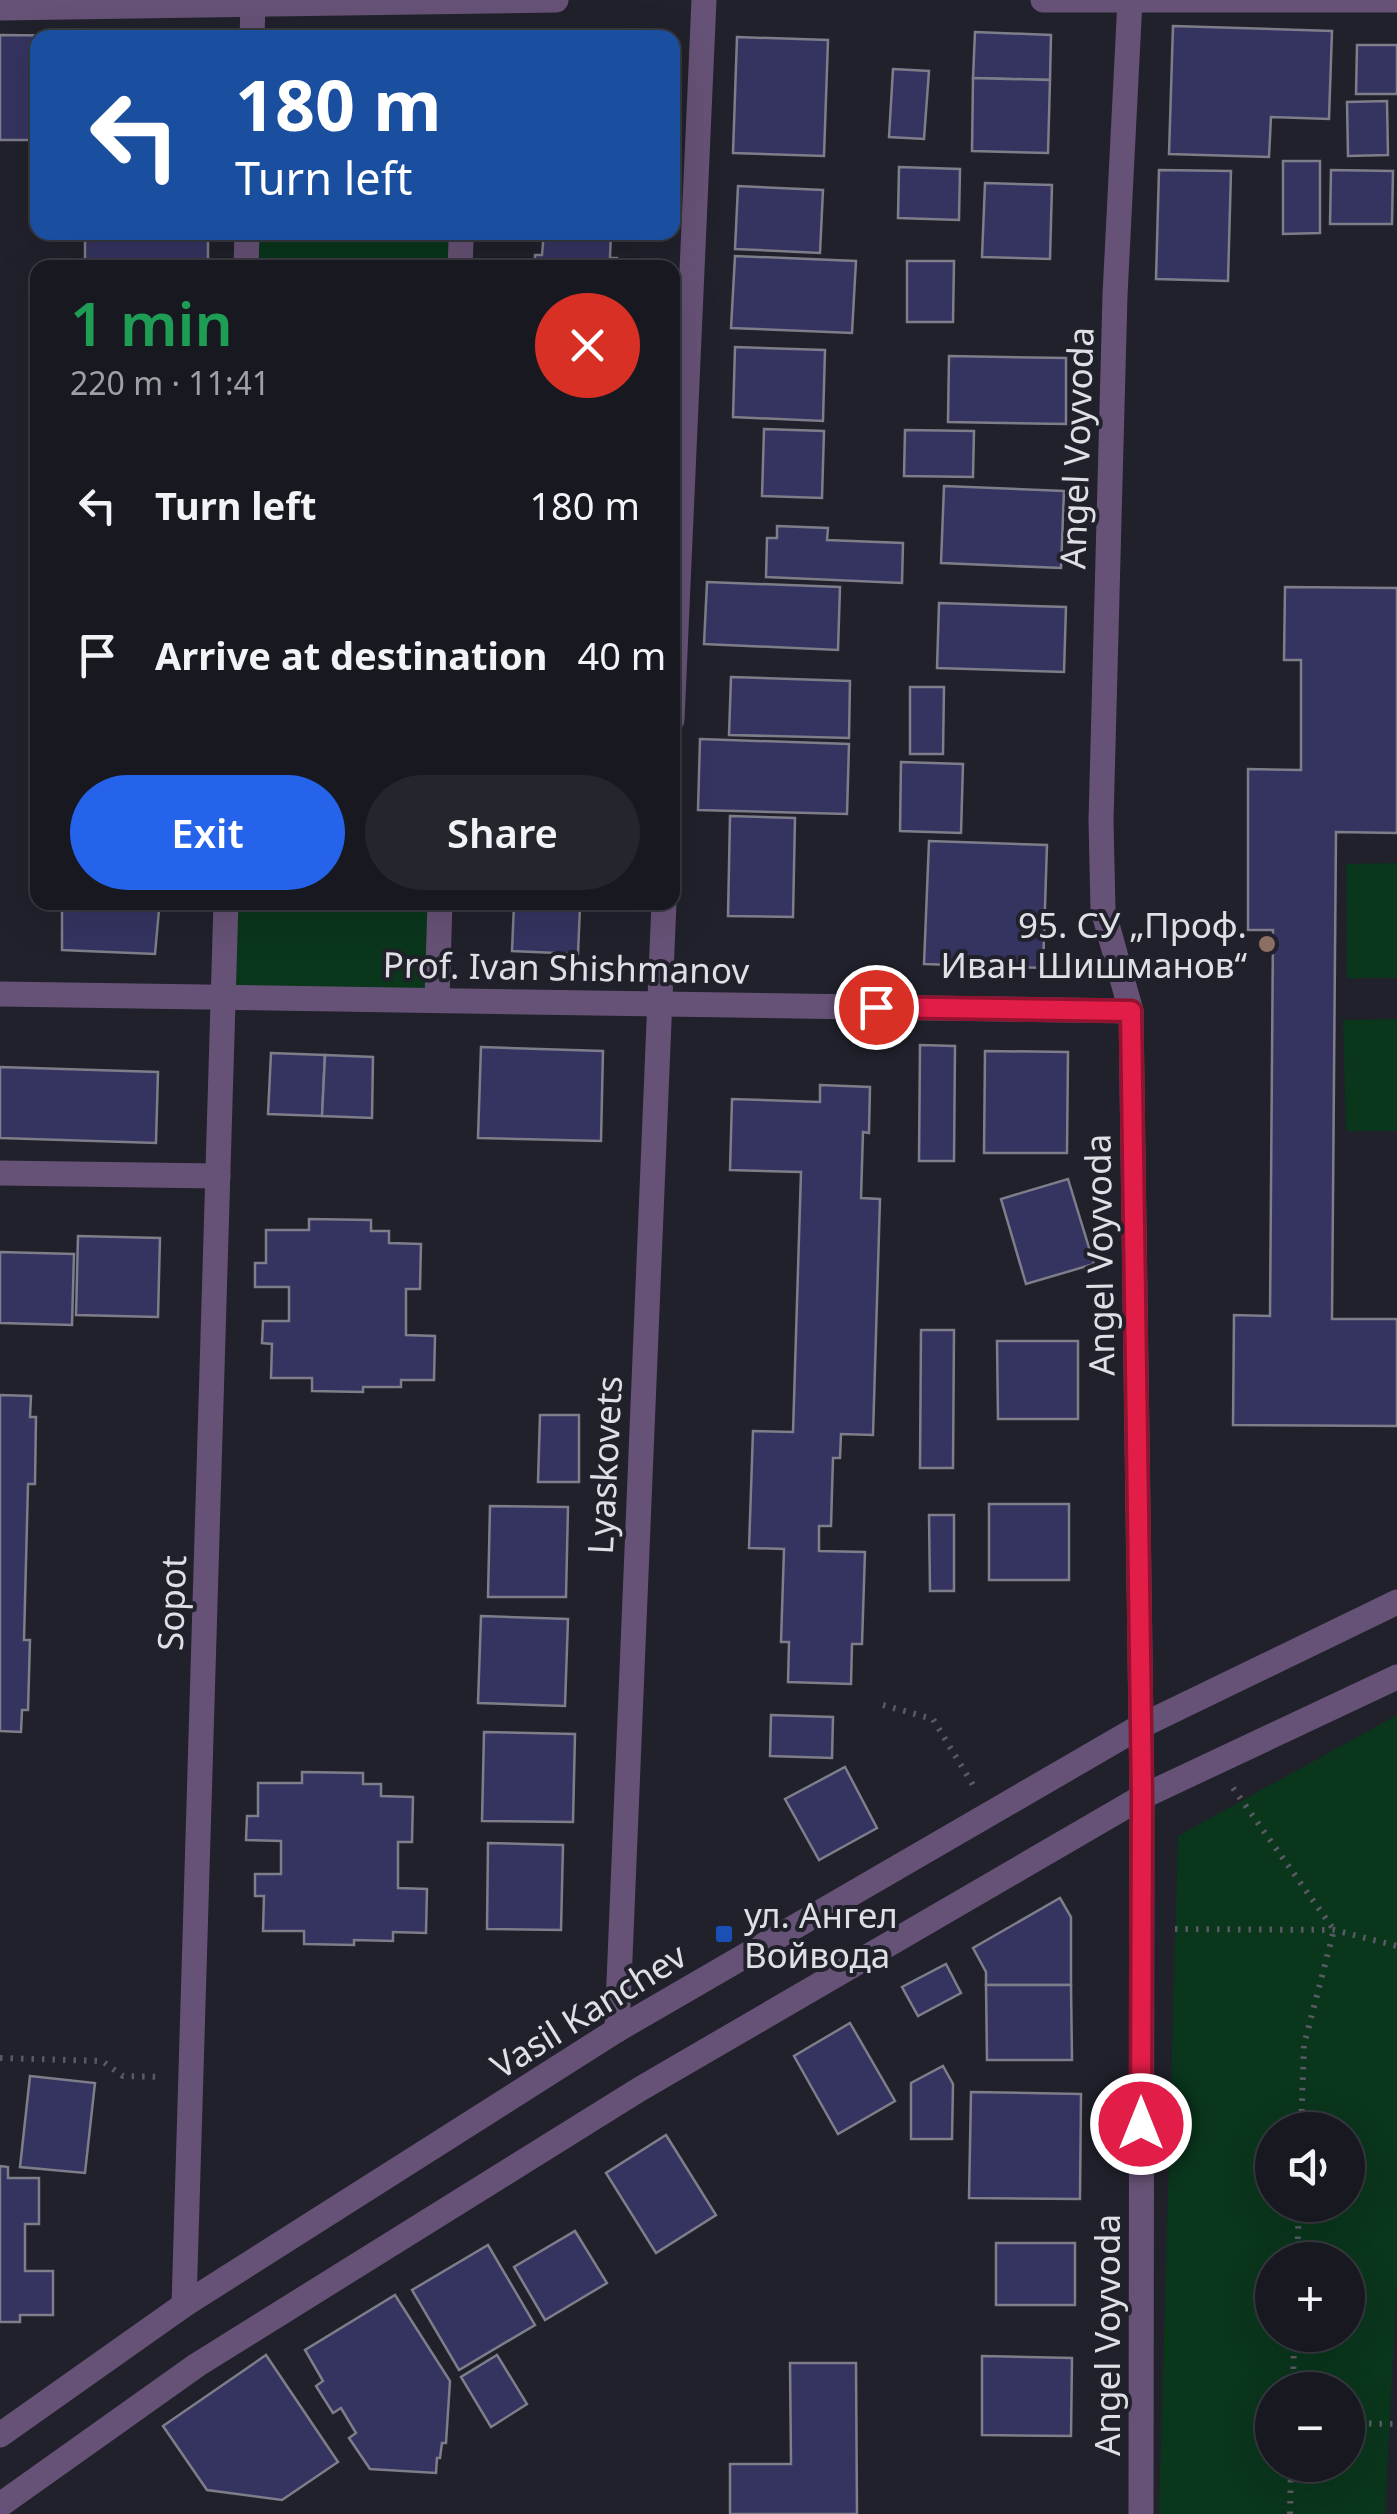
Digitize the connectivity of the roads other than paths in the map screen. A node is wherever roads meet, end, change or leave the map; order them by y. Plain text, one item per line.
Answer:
1 (556, 0) edge
2 (704, 0) edge
3 (1042, 0) edge
4 (1130, 0) edge
5 (1397, 0) edge
6 (390, 2) edge
7 (253, 4) junction
8 (0, 8) edge
9 (252, 30) edge
10 (680, 540) edge
11 (226, 910) edge
12 (440, 910) edge
13 (664, 910) edge
14 (0, 994) edge
15 (222, 997) junction
16 (437, 1000) junction
17 (660, 1004) junction
18 (1131, 1011) junction
19 (0, 1173) edge
20 (218, 1176) junction
21 (1397, 1602) edge
22 (1397, 1677) edge
23 (1140, 1726) junction
24 (1142, 1797) junction
25 (617, 2030) junction
26 (184, 2306) junction
27 (0, 2435) edge
28 (0, 2505) edge
29 (1141, 2514) edge

1 - 6 street
2 - 10 street
3 - 4 street
4 - 5 street
4 - 18 street, Angel Voyvoda
6 - 7 street
7 - 8 street
7 - 9 street
11 - 15 street, Sopot
12 - 16 street
13 - 17 street, Lyaskovets
14 - 15 street, Prof. Ivan Shishmanov
15 - 16 street, Prof. Ivan Shishmanov
15 - 20 street, Sopot
16 - 17 street, Prof. Ivan Shishmanov
17 - 18 street, Prof. Ivan Shishmanov
17 - 25 street, Lyaskovets
18 - 23 street, Angel Voyvoda
19 - 20 street
20 - 26 street, Sopot
21 - 23 street, Vasil Kanchev
22 - 24 street
23 - 24 street, Angel Voyvoda
23 - 25 street, Vasil Kanchev
24 - 28 street
24 - 29 street, Angel Voyvoda
25 - 26 street, Vasil Kanchev
26 - 27 street, Vasil Kanchev

